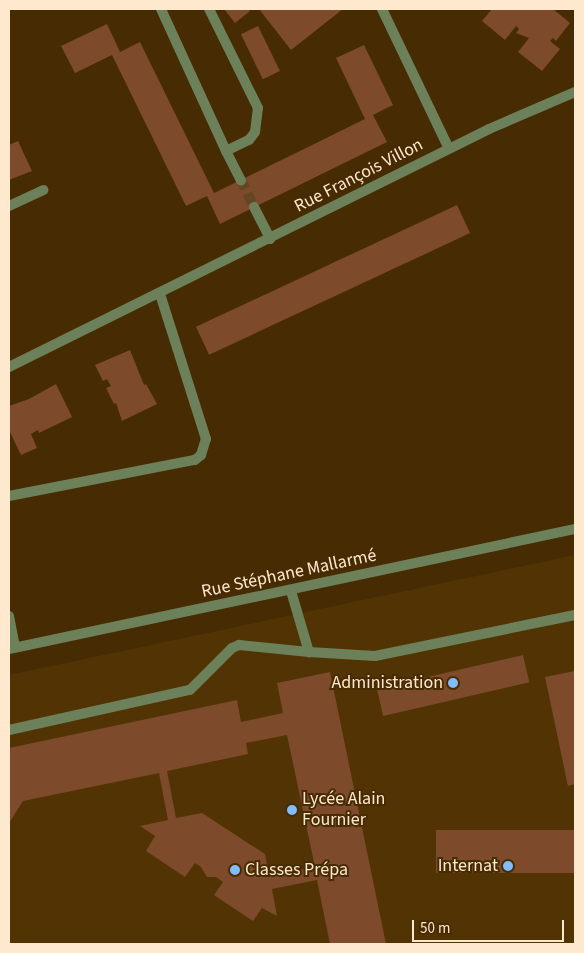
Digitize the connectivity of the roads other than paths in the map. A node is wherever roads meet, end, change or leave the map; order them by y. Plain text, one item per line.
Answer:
1 (161, 9) edge
2 (209, 9) edge
3 (382, 9) edge
4 (575, 92) edge
5 (449, 149) junction
6 (226, 151) junction
7 (241, 180) tunnel mouth
8 (43, 190) dead end
9 (9, 206) edge
10 (254, 207) tunnel mouth
11 (270, 239) junction
12 (160, 294) junction
13 (9, 366) edge
14 (9, 496) edge
15 (575, 529) edge
16 (291, 591) junction
17 (575, 615) edge
18 (9, 616) edge
19 (12, 648) edge
20 (309, 652) junction
21 (9, 730) edge

1 - 6 street
2 - 6 street
3 - 5 street
4 - 5 street, Rue François Villon
5 - 11 street, Rue François Villon
6 - 7 street
8 - 9 street
10 - 11 street
11 - 12 street, Rue François Villon
12 - 13 street, Rue François Villon
12 - 14 street
15 - 16 street, Rue Stéphane Mallarmé
16 - 19 street, Rue Stéphane Mallarmé
16 - 20 street
17 - 20 street
18 - 19 street
20 - 21 street

